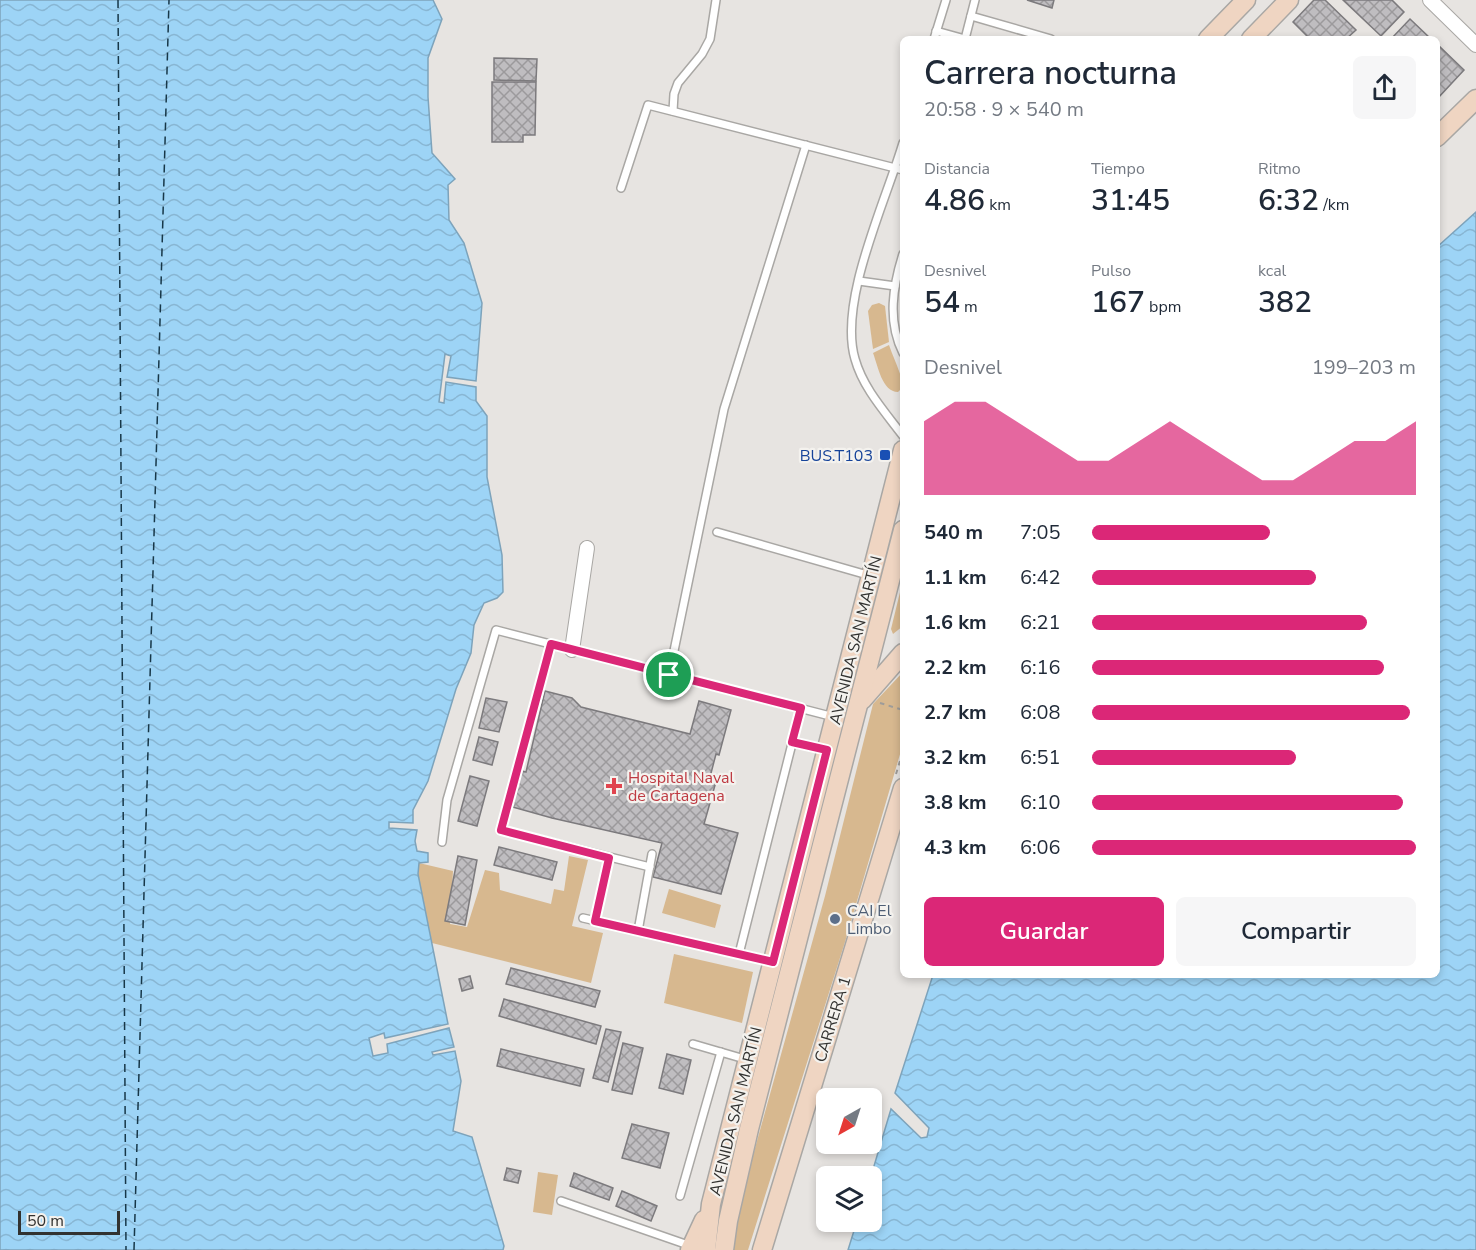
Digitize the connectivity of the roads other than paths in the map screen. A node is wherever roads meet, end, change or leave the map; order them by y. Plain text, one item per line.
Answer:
1 (716, 0) edge
2 (945, 0) edge
3 (1246, 0) edge
4 (1288, 0) edge
5 (1430, 0) edge
6 (972, 1) edge
7 (971, 16) junction
8 (936, 31) junction
9 (935, 36) edge
10 (954, 36) edge
11 (966, 36) edge
12 (1041, 36) edge
13 (1211, 36) edge
14 (1254, 36) edge
15 (1476, 45) edge
16 (1476, 99) edge
17 (673, 111) junction
18 (1440, 134) edge
19 (806, 146) junction
20 (899, 169) edge
21 (621, 188) dead end
22 (900, 266) edge
23 (859, 281) junction
24 (895, 286) junction
25 (900, 343) edge
26 (900, 432) edge
27 (900, 462) edge
28 (717, 532) dead end
29 (900, 544) edge
30 (587, 548) dead end
31 (871, 576) junction
32 (551, 644) junction
33 (572, 650) junction
34 (900, 658) edge
35 (669, 675) junction
36 (865, 701) junction
37 (801, 708) junction
38 (835, 717) junction
39 (792, 742) junction
40 (827, 750) junction
41 (900, 798) edge
42 (442, 842) dead end
43 (652, 854) dead end
44 (609, 858) junction
45 (650, 867) junction
46 (583, 918) dead end
47 (595, 921) junction
48 (638, 931) junction
49 (739, 954) junction
50 (773, 962) junction
51 (693, 1044) dead end
52 (721, 1052) junction
53 (748, 1060) junction
54 (680, 1196) dead end
55 (561, 1201) dead end
56 (698, 1249) edge
57 (724, 1250) edge
58 (762, 1250) edge

1 - 17 lane
2 - 8 lane
3 - 13 main road
4 - 14 main road
5 - 15 street
6 - 7 lane
7 - 11 lane
7 - 12 lane
8 - 9 lane
8 - 10 lane
16 - 18 main road
17 - 19 lane
17 - 21 lane
19 - 20 lane
19 - 35 lane
20 - 23 lane
22 - 24 lane
23 - 24 lane
23 - 26 lane
24 - 25 lane
27 - 31 main road, AVENIDA SAN MARTÍN
28 - 31 lane
29 - 36 main road, AVENIDA SAN MARTÍN
30 - 33 street
31 - 38 main road, AVENIDA SAN MARTÍN
32 - 33 lane
32 - 42 lane
32 - 44 lane
33 - 35 lane
34 - 36 main road
35 - 37 lane
36 - 38 main road
36 - 57 main road, AVENIDA SAN MARTÍN
37 - 38 lane
37 - 39 lane
38 - 40 main road, AVENIDA SAN MARTÍN
39 - 40 lane
39 - 49 lane
40 - 50 main road, AVENIDA SAN MARTÍN
41 - 58 main road, CARRERA 1
43 - 45 lane
44 - 45 lane
44 - 47 lane
45 - 48 lane
46 - 47 lane
47 - 48 lane
48 - 49 lane
49 - 50 lane
50 - 53 main road, AVENIDA SAN MARTÍN
51 - 52 lane
52 - 53 lane
52 - 54 lane
53 - 56 main road, AVENIDA SAN MARTÍN
55 - 56 lane

